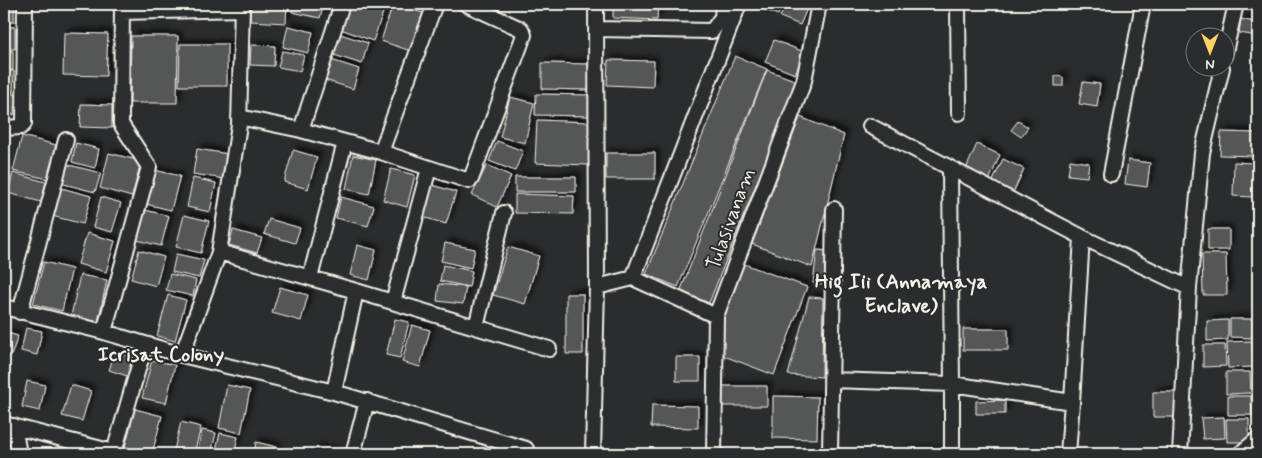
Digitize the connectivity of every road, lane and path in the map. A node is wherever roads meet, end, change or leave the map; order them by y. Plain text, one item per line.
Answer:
1 (25, 4) edge
2 (342, 4) edge
3 (436, 4) edge
4 (468, 4) edge
5 (596, 4) edge
6 (723, 4) edge
7 (739, 4) edge
8 (819, 4) edge
9 (958, 4) edge
10 (1143, 4) edge
11 (1236, 4) edge
12 (242, 7) edge
13 (122, 8) edge
14 (1230, 28) edge
15 (596, 29) junction
16 (1220, 78) edge
17 (959, 113) dead end
18 (239, 117) junction
19 (870, 126) dead end
20 (4, 128) edge
21 (301, 130) junction
22 (66, 140) dead end
23 (345, 142) junction
24 (381, 152) junction
25 (429, 168) junction
26 (950, 168) junction
27 (1111, 174) dead end
28 (834, 209) dead end
29 (504, 213) dead end
30 (1082, 237) junction
31 (218, 252) junction
32 (310, 278) junction
33 (633, 278) junction
34 (596, 287) junction
35 (1189, 288) junction
36 (356, 290) junction
37 (393, 302) junction
38 (4, 307) edge
39 (20, 312) junction
40 (716, 316) junction
41 (476, 327) junction
42 (104, 332) junction
43 (145, 345) junction
44 (549, 349) dead end
45 (182, 355) junction
46 (832, 380) junction
47 (952, 384) junction
48 (334, 392) junction
49 (367, 401) junction
50 (1072, 402) junction
51 (9, 425) edge
52 (1258, 439) edge
53 (526, 448) dead end
54 (87, 450) edge
55 (117, 453) edge
56 (19, 454) edge
57 (353, 454) edge
58 (593, 454) edge
59 (714, 454) edge
60 (830, 454) edge
61 (952, 454) edge
62 (1068, 454) edge
63 (1180, 454) edge
64 (1240, 454) edge

1 - 20 street
2 - 21 street
3 - 24 street
4 - 25 street
5 - 15 street
6 - 15 street
7 - 33 street
8 - 40 street, Tulasivanam
9 - 17 street
10 - 27 street
11 - 14 street
12 - 13 street
12 - 18 street
13 - 42 street
15 - 34 street
16 - 35 street
18 - 21 street
18 - 31 street
19 - 26 street
21 - 23 street
22 - 39 street
23 - 24 street
23 - 32 street
24 - 25 street
25 - 37 street
26 - 30 street
26 - 47 street
28 - 46 street
29 - 41 street
30 - 35 street
30 - 50 street
31 - 32 street
31 - 45 street
32 - 36 street
33 - 34 street
33 - 40 street
34 - 58 street
35 - 63 street
36 - 37 street
36 - 48 street
37 - 41 street
38 - 39 street
39 - 42 street
40 - 59 street, Tulasivanam
41 - 44 street
42 - 43 street
43 - 45 street
43 - 55 street
45 - 48 street
46 - 47 street
46 - 60 street
47 - 50 street
47 - 61 street
48 - 49 street
49 - 53 street
49 - 57 street
50 - 62 street
51 - 54 street
51 - 56 street
52 - 64 street
54 - 55 street

